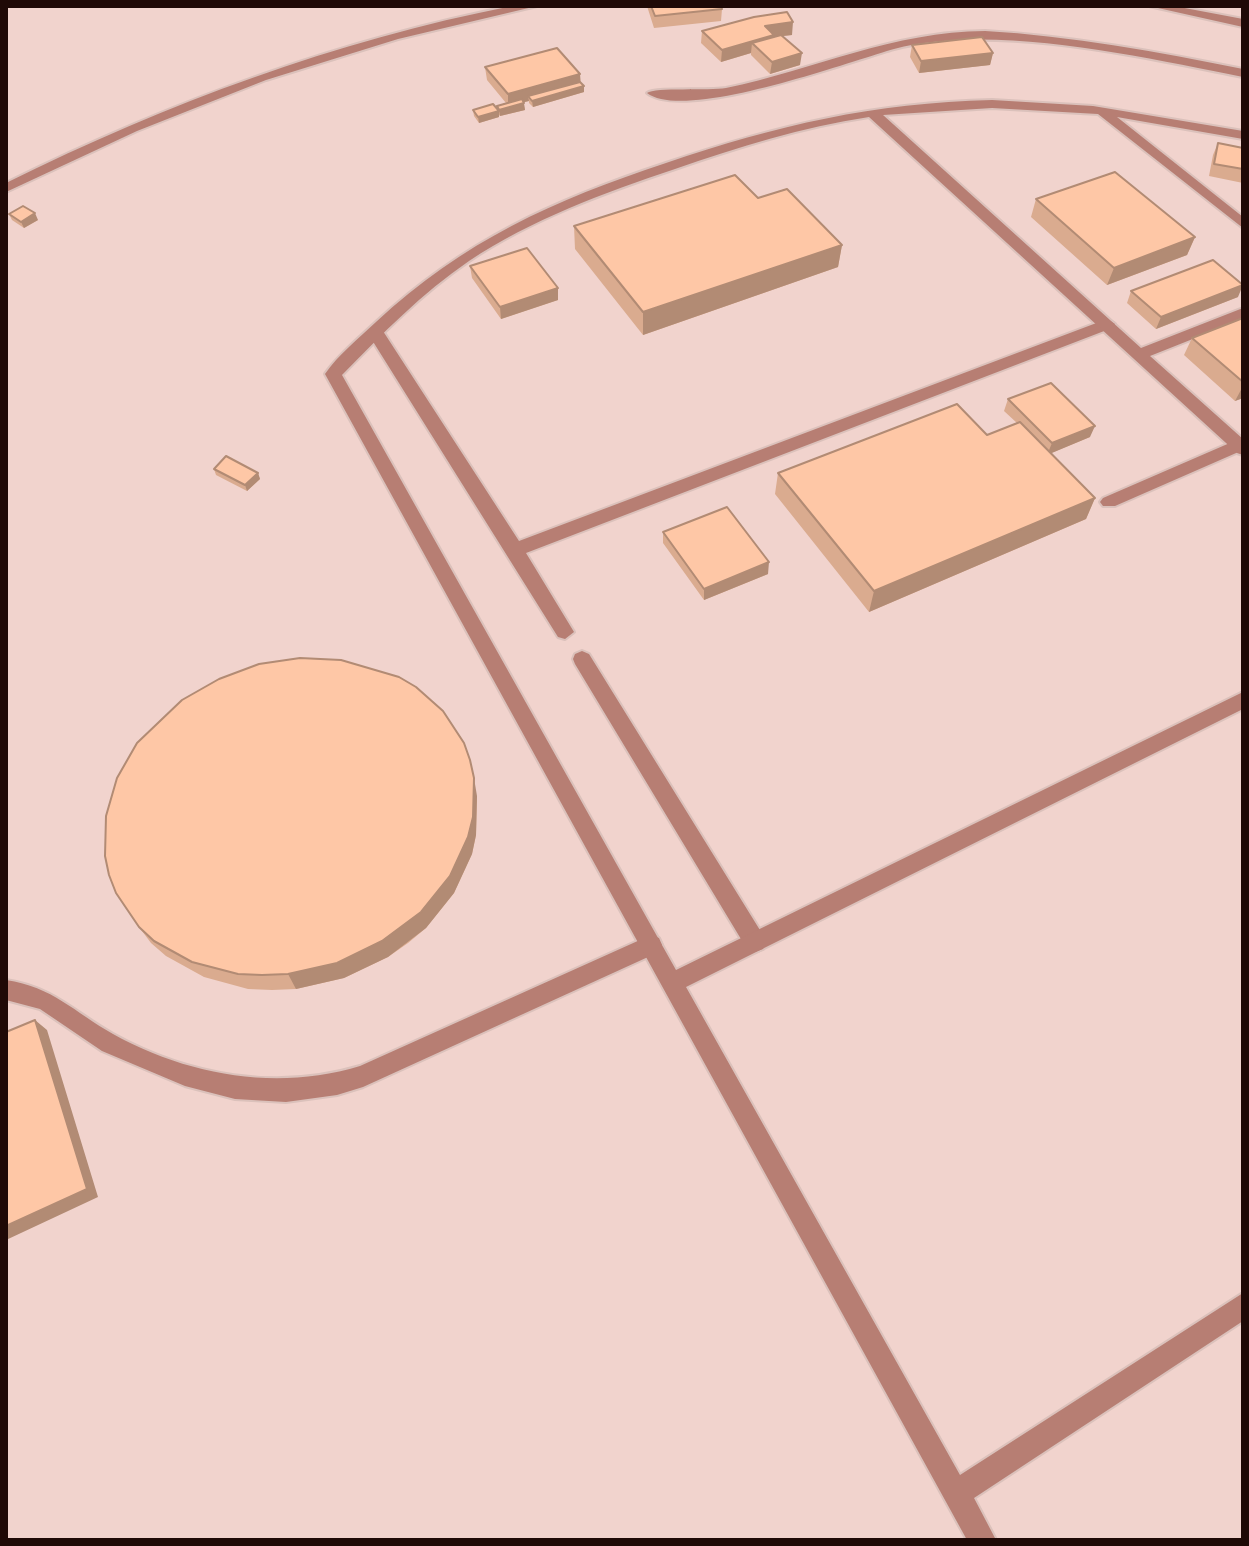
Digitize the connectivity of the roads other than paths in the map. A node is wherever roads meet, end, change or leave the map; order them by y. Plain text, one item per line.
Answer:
1 (531, 6) edge
2 (1155, 6) edge
3 (1243, 23) edge
4 (1243, 73) edge
5 (654, 93) dead end
6 (1102, 111) junction
7 (872, 112) junction
8 (1243, 135) edge
9 (6, 188) edge
10 (1243, 224) edge
11 (1243, 313) edge
12 (1107, 324) junction
13 (375, 332) junction
14 (1140, 354) junction
15 (1241, 447) edge
16 (1109, 502) dead end
17 (515, 550) junction
18 (565, 632) dead end
19 (582, 659) dead end
20 (1243, 700) edge
21 (755, 942) junction
22 (651, 945) junction
23 (672, 983) junction
24 (6, 990) edge
25 (1243, 1306) edge
26 (956, 1494) junction
27 (982, 1540) edge

1 - 9 street
2 - 3 street
4 - 5 street
6 - 7 street
6 - 8 street
6 - 10 street
7 - 12 street
7 - 13 street
11 - 14 street
12 - 14 street
12 - 17 street
13 - 17 street
13 - 22 street
14 - 15 street
15 - 16 street
17 - 18 street
19 - 21 street
20 - 21 street
21 - 23 street
22 - 23 street
22 - 24 street
23 - 26 street
25 - 26 street
26 - 27 street

